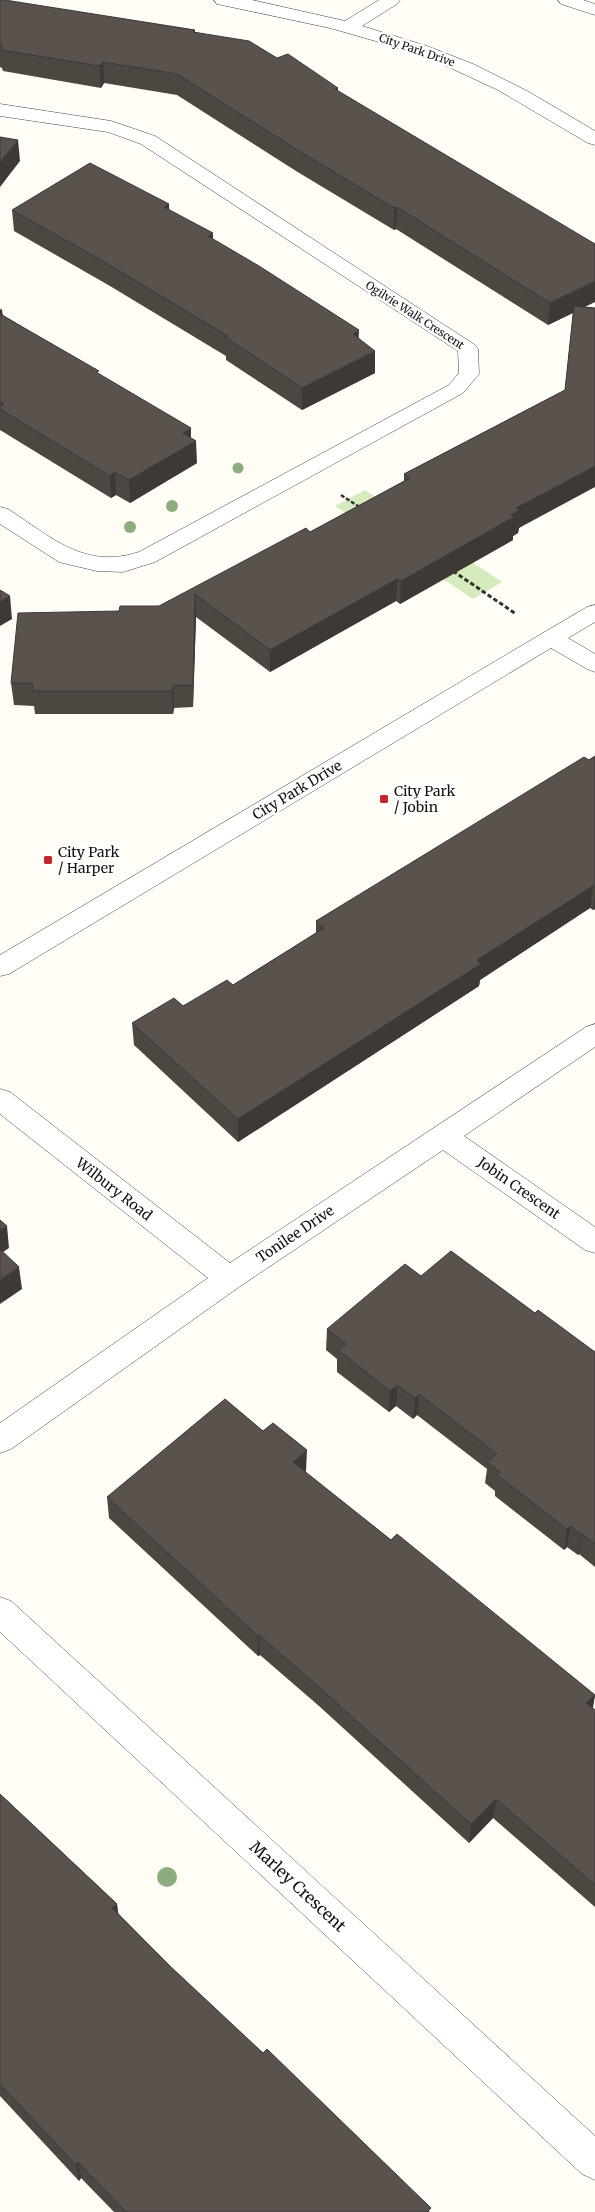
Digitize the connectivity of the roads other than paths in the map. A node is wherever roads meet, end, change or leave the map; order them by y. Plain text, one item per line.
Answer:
1 (223, 0) edge
2 (391, 0) edge
3 (567, 0) edge
4 (595, 10) edge
5 (347, 28) junction
6 (0, 110) edge
7 (595, 139) edge
8 (0, 514) edge
9 (595, 612) edge
10 (551, 638) junction
11 (595, 664) edge
12 (0, 967) edge
13 (595, 1034) edge
14 (0, 1099) edge
15 (443, 1135) junction
16 (595, 1242) edge
17 (229, 1279) junction
18 (0, 1440) edge
19 (0, 1611) edge
20 (595, 2161) edge

1 - 5 street, City Park Drive
2 - 5 street
3 - 4 street
5 - 7 street, City Park Drive
6 - 8 street, Ogilvie Walk Crescent
9 - 10 street, City Park Drive
10 - 11 street
10 - 12 street, City Park Drive
13 - 15 street, Tonilee Drive
14 - 17 street, Wilbury Road
15 - 16 street, Jobin Crescent
15 - 17 street, Tonilee Drive
17 - 18 street, Tonilee Drive
19 - 20 street, Marley Crescent

